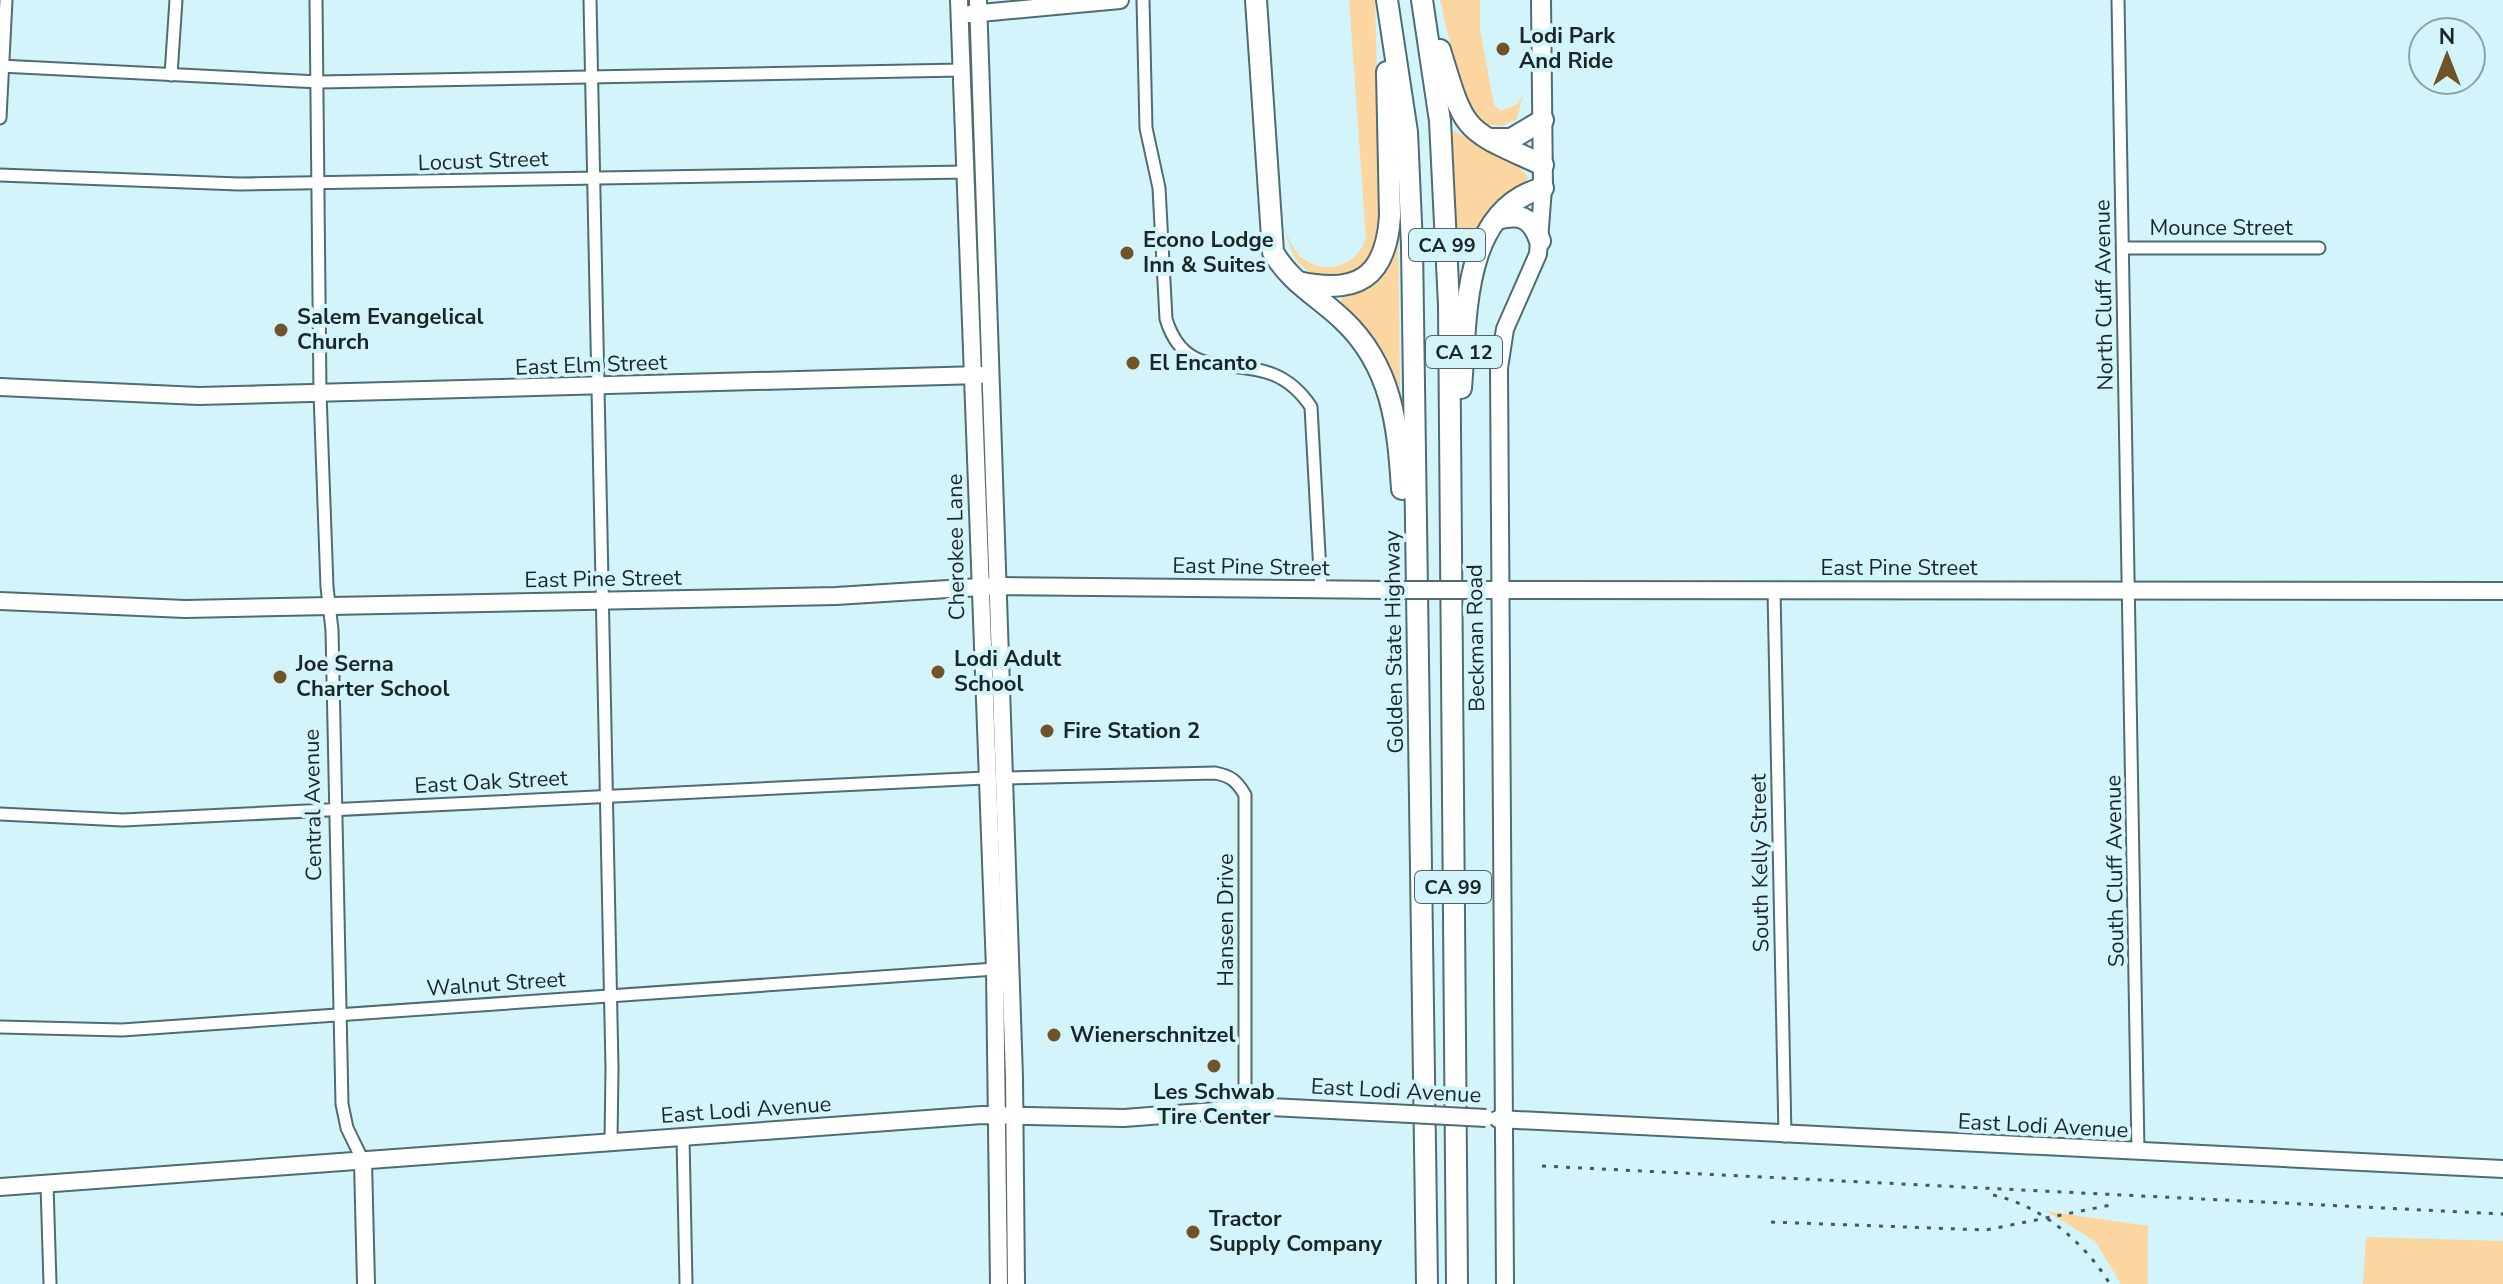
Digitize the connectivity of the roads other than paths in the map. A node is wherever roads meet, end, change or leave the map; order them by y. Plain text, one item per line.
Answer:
1 (6, 0) edge
2 (176, 0) edge
3 (316, 0) edge
4 (590, 0) edge
5 (1120, 0) edge
6 (1143, 0) edge
7 (1256, 0) edge
8 (1386, 0) edge
9 (1423, 0) edge
10 (2118, 0) edge
11 (1542, 2) edge
12 (960, 7) edge
13 (978, 7) edge
14 (1, 66) edge
15 (962, 70) junction
16 (171, 75) junction
17 (590, 78) junction
18 (319, 82) junction
19 (0, 118) edge
20 (1543, 120) junction
21 (1483, 137) junction
22 (1543, 165) junction
23 (966, 172) junction
24 (0, 175) edge
25 (591, 178) junction
26 (319, 184) junction
27 (1543, 188) junction
28 (1497, 219) junction
29 (1540, 241) junction
30 (2123, 248) junction
31 (2319, 248) dead end
32 (1298, 282) junction
33 (991, 375) junction
34 (973, 376) junction
35 (0, 387) edge
36 (597, 387) junction
37 (320, 393) junction
38 (1448, 491) junction
39 (1418, 580) junction
40 (996, 586) junction
41 (979, 588) junction
42 (1499, 590) junction
43 (1774, 590) junction
44 (2128, 590) junction
45 (1321, 591) junction
46 (2503, 591) edge
47 (601, 600) junction
48 (0, 601) edge
49 (331, 607) junction
50 (985, 778) junction
51 (1003, 778) junction
52 (605, 796) junction
53 (336, 809) junction
54 (0, 814) edge
55 (995, 969) junction
56 (611, 996) junction
57 (339, 1014) junction
58 (0, 1027) edge
59 (1245, 1107) junction
60 (997, 1115) junction
61 (1015, 1116) junction
62 (1506, 1120) junction
63 (1785, 1136) junction
64 (683, 1137) junction
65 (611, 1141) junction
66 (2138, 1152) junction
67 (363, 1161) junction
68 (2503, 1169) edge
69 (47, 1184) junction
70 (0, 1187) edge
71 (50, 1284) edge
72 (366, 1284) edge
73 (686, 1284) edge
74 (999, 1284) edge
75 (1016, 1284) edge
76 (1427, 1284) edge
77 (1457, 1284) edge
78 (1505, 1284) edge

1 - 14 street
2 - 16 street
3 - 18 street, Central Avenue
4 - 17 street
5 - 13 street
6 - 45 street
7 - 32 highway
8 - 32 highway
8 - 39 highway, Golden State Highway / CA 99
9 - 21 highway
9 - 38 highway, CA 99
10 - 30 street, North Cluff Avenue
11 - 20 main road, Beckman Road
12 - 13 street
12 - 15 street, Cherokee Lane
13 - 33 street, Cherokee Lane
14 - 16 street
14 - 19 street
15 - 17 street
15 - 23 street, Cherokee Lane
16 - 18 street
17 - 18 street
17 - 25 street
18 - 26 street, Central Avenue
20 - 21 highway
20 - 22 main road, Beckman Road
21 - 22 highway
22 - 27 main road, Beckman Road
23 - 25 street, Locust Street
23 - 34 street, Cherokee Lane
24 - 26 street, Locust Street
25 - 26 street, Locust Street
25 - 36 street
26 - 37 street, Central Avenue
27 - 28 highway, CA 12
27 - 29 street, Beckman Road
28 - 29 highway
28 - 38 highway, CA 12
29 - 42 street, Beckman Road
30 - 31 street, Mounce Street
30 - 44 street, North Cluff Avenue
32 - 39 highway
33 - 34 street, East Elm Street
33 - 40 street, Cherokee Lane
34 - 36 street, East Elm Street
34 - 41 street, Cherokee Lane
35 - 37 street, East Elm Street
36 - 37 street, East Elm Street
36 - 47 street
37 - 49 street, Central Avenue
38 - 77 highway, CA 99
39 - 76 highway, Golden State Highway / CA 99
40 - 41 street, East Pine Street
40 - 45 street, East Pine Street
40 - 51 street, Cherokee Lane
41 - 47 street, East Pine Street
41 - 50 street, Cherokee Lane
42 - 43 street, East Pine Street
42 - 45 street, East Pine Street, bridge
42 - 62 street, Beckman Road
43 - 44 street, East Pine Street
43 - 63 street, South Kelly Street
44 - 46 street, East Pine Street
44 - 66 street, South Cluff Avenue
47 - 49 street, East Pine Street
47 - 52 street
48 - 49 street, East Pine Street
49 - 53 street, Central Avenue
50 - 52 street, East Oak Street
50 - 55 street, Cherokee Lane
51 - 59 street, Hansen Drive
51 - 61 street, Cherokee Lane
52 - 53 street, East Oak Street
52 - 56 street
53 - 54 street, East Oak Street
53 - 57 street, Central Avenue
55 - 56 street, Walnut Street
55 - 60 street, Cherokee Lane
56 - 57 street, Walnut Street
56 - 65 street
57 - 58 street, Walnut Street
57 - 67 street, Central Avenue
59 - 61 street, East Lodi Avenue
59 - 62 street, East Lodi Avenue, bridge
60 - 61 street, East Lodi Avenue
60 - 64 street, East Lodi Avenue
60 - 74 street, Cherokee Lane
61 - 75 street, Cherokee Lane
62 - 63 street, East Lodi Avenue
62 - 78 street, Beckman Road
63 - 66 street, East Lodi Avenue
64 - 65 street, East Lodi Avenue
64 - 73 street
65 - 67 street, East Lodi Avenue
66 - 68 street, East Lodi Avenue
67 - 69 street, East Lodi Avenue
67 - 72 street, Central Avenue
69 - 70 street, East Lodi Avenue
69 - 71 street

